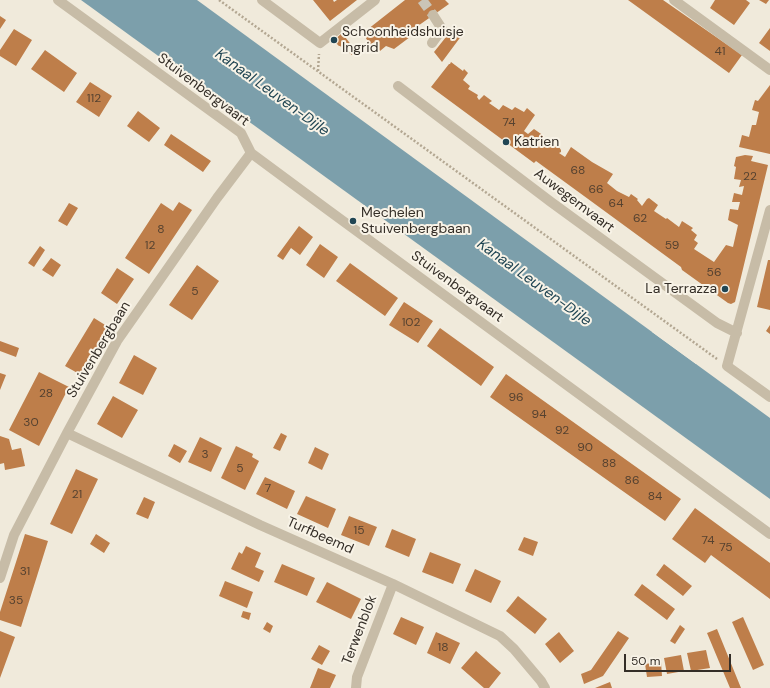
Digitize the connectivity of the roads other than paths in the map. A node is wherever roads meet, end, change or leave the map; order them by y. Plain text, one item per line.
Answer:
1 (58, 0) edge
2 (262, 0) edge
3 (374, 0) edge
4 (674, 0) edge
5 (433, 15) tunnel mouth
6 (432, 43) dead end
7 (770, 70) edge
8 (398, 86) dead end
9 (251, 153) junction
10 (770, 210) edge
11 (737, 333) junction
12 (770, 397) edge
13 (67, 433) junction
14 (770, 534) edge
15 (0, 578) edge
16 (393, 584) junction
17 (356, 688) edge
18 (545, 688) edge

1 - 9 street, Stuivenbergvaart
2 - 3 street
4 - 7 street
5 - 6 street
8 - 11 street, Auwegemvaart
9 - 13 street, Stuivenbergbaan
9 - 14 street, Stuivenbergvaart
10 - 11 street
11 - 12 street
13 - 15 street, Stuivenbergbaan
13 - 16 street, Turfbeemd
16 - 17 street, Terwenblok
16 - 18 street, Turfbeemd

